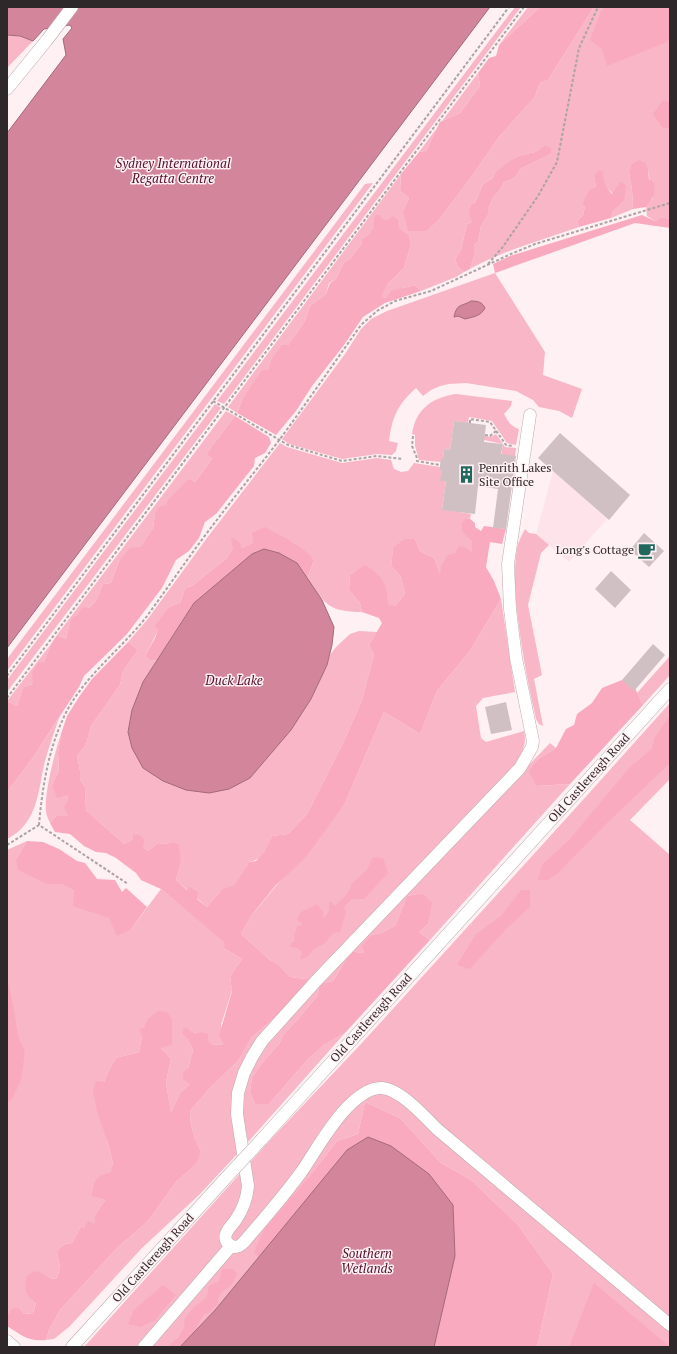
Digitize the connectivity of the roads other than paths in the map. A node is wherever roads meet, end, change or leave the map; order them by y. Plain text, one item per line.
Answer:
1 (72, 7) edge
2 (7, 89) edge
3 (530, 415) dead end
4 (670, 689) edge
5 (231, 1246) junction
6 (670, 1325) edge
7 (7, 1341) edge
8 (14, 1347) edge
9 (72, 1347) edge
10 (144, 1347) edge

1 - 2 street
3 - 5 street
4 - 9 street, Old Castlereagh Road, bridge
5 - 6 street
5 - 10 street
7 - 8 street

